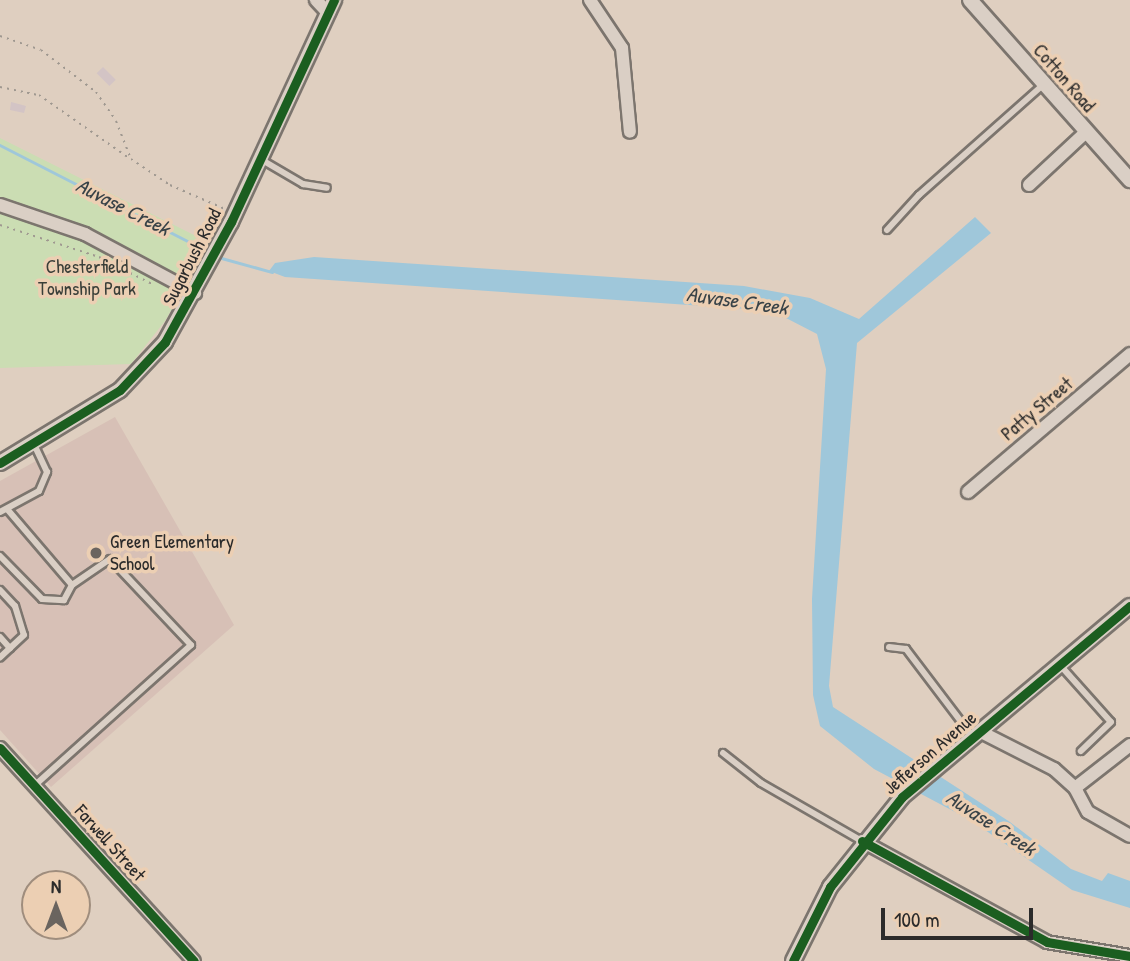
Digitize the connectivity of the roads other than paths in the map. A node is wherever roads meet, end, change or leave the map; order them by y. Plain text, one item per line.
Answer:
1 (316, 0) edge
2 (590, 0) edge
3 (970, 0) edge
4 (331, 6) edge
5 (1044, 85) junction
6 (630, 132) dead end
7 (1086, 132) junction
8 (260, 159) junction
9 (1130, 180) edge
10 (1029, 184) dead end
11 (327, 188) dead end
12 (0, 205) edge
13 (887, 230) dead end
14 (195, 293) junction
15 (1130, 354) edge
16 (34, 444) junction
17 (0, 463) edge
18 (968, 492) dead end
19 (4, 511) edge
20 (0, 556) edge
21 (72, 585) junction
22 (0, 590) edge
23 (1130, 606) edge
24 (0, 636) edge
25 (889, 647) dead end
26 (10, 648) junction
27 (0, 657) edge
28 (1060, 665) junction
29 (977, 735) junction
30 (1130, 745) edge
31 (0, 748) edge
32 (1081, 751) dead end
33 (723, 753) dead end
34 (34, 786) junction
35 (1075, 788) junction
36 (1130, 836) edge
37 (862, 841) junction
38 (1130, 956) edge
39 (194, 961) edge
40 (793, 961) edge

1 - 4 street
2 - 6 street
3 - 5 street, Cotton Road
4 - 8 street, Sugarbush Road
5 - 7 street, Cotton Road
5 - 13 lane
7 - 9 street, Cotton Road
7 - 10 street
8 - 11 lane
8 - 14 street, Sugarbush Road
12 - 14 street
14 - 16 street, Sugarbush Road
15 - 18 street, Patty Street
16 - 17 street, Sugarbush Road
16 - 19 lane
19 - 21 lane
20 - 21 lane
21 - 34 lane
22 - 26 lane
23 - 28 street, Jefferson Avenue
24 - 26 lane
25 - 29 lane
26 - 27 lane
28 - 29 street, Jefferson Avenue
28 - 32 lane
29 - 35 street
29 - 37 street, Jefferson Avenue
30 - 35 street
31 - 34 street, Farwell Street
33 - 37 lane
34 - 39 street, Farwell Street
35 - 36 street
37 - 38 street
37 - 40 street, Jefferson Avenue

